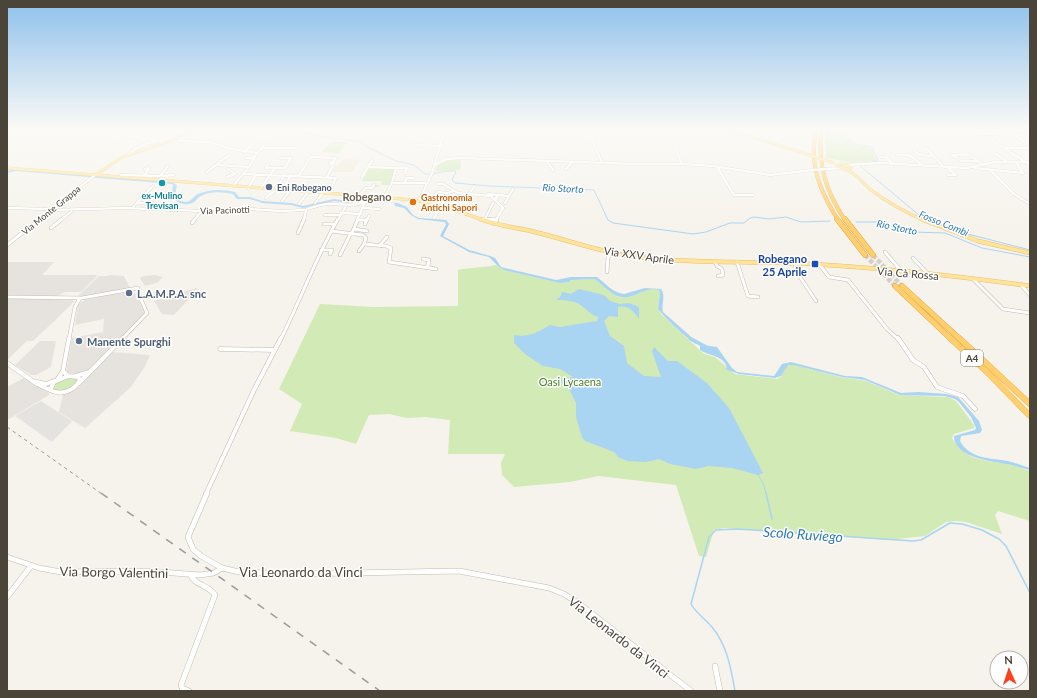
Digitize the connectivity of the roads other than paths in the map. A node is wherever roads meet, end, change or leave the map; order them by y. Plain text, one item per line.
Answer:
1 (372, 161) dead end
2 (546, 161) edge
3 (113, 162) edge
4 (221, 162) edge
5 (253, 162) edge
6 (288, 162) edge
7 (308, 162) edge
8 (334, 162) edge
9 (435, 162) edge
10 (443, 162) edge
11 (561, 162) edge
12 (572, 162) junction
13 (602, 162) joint
14 (814, 162) edge
15 (821, 162) edge
16 (830, 162) edge
17 (891, 162) edge
18 (918, 162) edge
19 (938, 162) edge
20 (979, 162) edge
21 (995, 162) edge
22 (1003, 162) edge
23 (1007, 162) joint
24 (1016, 162) junction
25 (1024, 162) joint
26 (1030, 163) edge
27 (268, 164) dead end
28 (682, 164) joint
29 (893, 164) junction
30 (985, 164) junction
31 (217, 165) junction
32 (434, 165) junction
33 (838, 165) junction
34 (922, 165) junction
35 (168, 166) dead end
36 (943, 166) junction
37 (249, 167) junction
38 (368, 167) junction
39 (717, 167) junction
40 (850, 167) junction
41 (947, 167) junction
42 (974, 167) junction
43 (7, 168) edge
44 (149, 168) junction
45 (155, 168) dead end
46 (276, 168) junction
47 (396, 168) junction
48 (834, 168) junction
49 (843, 168) junction
50 (145, 169) dead end
51 (228, 169) dead end
52 (566, 169) dead end
53 (553, 170) dead end
54 (989, 170) junction
55 (207, 172) dead end
56 (852, 172) junction
57 (405, 173) dead end
58 (121, 174) dead end
59 (244, 174) junction
60 (174, 175) dead end
61 (256, 175) junction
62 (270, 175) junction
63 (285, 175) junction
64 (291, 175) junction
65 (948, 175) dead end
66 (93, 176) junction
67 (144, 176) junction
68 (161, 176) junction
69 (299, 176) junction
70 (227, 177) dead end
71 (327, 177) junction
72 (362, 177) dead end
73 (414, 178) dead end
74 (156, 180) junction
75 (392, 183) junction
76 (404, 183) junction
77 (428, 183) junction
78 (438, 184) dead end
79 (374, 185) dead end
80 (153, 186) dead end
81 (233, 186) junction
82 (474, 187) dead end
83 (248, 188) junction
84 (260, 189) junction
85 (513, 189) dead end
86 (275, 190) junction
87 (282, 190) junction
88 (290, 190) junction
89 (455, 191) junction
90 (308, 192) junction
91 (323, 193) junction
92 (329, 193) junction
93 (469, 194) junction
94 (482, 195) junction
95 (498, 195) junction
96 (753, 195) dead end
97 (359, 196) junction
98 (509, 196) junction
99 (374, 197) junction
100 (266, 198) dead end
101 (384, 198) junction
102 (479, 200) dead end
103 (282, 201) dead end
104 (419, 201) junction
105 (494, 202) junction
106 (137, 203) junction
107 (155, 203) dead end
108 (315, 203) dead end
109 (506, 203) dead end
110 (299, 204) dead end
111 (364, 204) junction
112 (430, 204) junction
113 (1030, 204) edge
114 (346, 206) junction
115 (441, 207) junction
116 (7, 208) edge
117 (132, 208) junction
118 (364, 208) junction
119 (379, 209) dead end
120 (51, 210) junction
121 (73, 210) junction
122 (306, 210) junction
123 (202, 211) junction
124 (340, 214) junction
125 (360, 214) junction
126 (325, 215) dead end
127 (369, 216) dead end
128 (434, 218) dead end
129 (476, 218) junction
130 (485, 219) junction
131 (358, 220) junction
132 (367, 220) junction
133 (496, 222) junction
134 (192, 223) dead end
135 (324, 224) dead end
136 (335, 224) junction
137 (365, 224) dead end
138 (50, 228) dead end
139 (368, 230) dead end
140 (330, 231) junction
141 (351, 231) junction
142 (298, 233) dead end
143 (387, 237) dead end
144 (364, 244) junction
145 (7, 245) edge
146 (380, 245) junction
147 (321, 250) junction
148 (359, 251) dead end
149 (885, 252) dead end
150 (613, 253) junction
151 (1030, 253) edge
152 (330, 254) dead end
153 (340, 255) dead end
154 (865, 255) tunnel mouth
155 (873, 255) tunnel mouth
156 (913, 258) dead end
157 (423, 259) dead end
158 (714, 262) junction
159 (737, 262) junction
160 (786, 263) joint
161 (795, 264) junction
162 (820, 265) junction
163 (424, 267) junction
164 (436, 269) dead end
165 (607, 272) dead end
166 (902, 272) junction
167 (719, 274) dead end
168 (928, 274) junction
169 (972, 278) junction
170 (1020, 284) junction
171 (895, 286) tunnel mouth
172 (902, 286) tunnel mouth
173 (1030, 286) edge
174 (1030, 295) edge
175 (7, 296) edge
176 (758, 296) dead end
177 (80, 298) junction
178 (816, 301) dead end
179 (1030, 313) edge
180 (220, 349) dead end
181 (275, 350) junction
182 (7, 363) edge
183 (92, 370) junction
184 (63, 371) junction
185 (68, 376) junction
186 (75, 376) junction
187 (56, 380) junction
188 (36, 382) junction
189 (79, 383) junction
190 (50, 390) junction
191 (1030, 404) edge
192 (975, 409) dead end
193 (1030, 416) edge
194 (7, 557) edge
195 (31, 566) junction
196 (222, 568) junction
197 (190, 574) junction
198 (7, 597) edge
199 (715, 666) dead end
200 (189, 691) edge
201 (691, 691) edge
202 (720, 691) edge

1 - 38 street
2 - 53 street
3 - 66 main road
4 - 31 street
5 - 37 street
6 - 46 street
7 - 69 street
8 - 71 street
9 - 32 street
10 - 32 street
11 - 12 street
12 - 13 street
12 - 52 street
13 - 28 street
14 - 154 highway
15 - 155 highway
16 - 33 main road, bridge
17 - 29 street
18 - 34 street
19 - 36 street
20 - 30 street
21 - 30 street
22 - 23 street
23 - 24 street
24 - 25 street
24 - 54 street
25 - 26 street
27 - 46 street
28 - 39 street
29 - 34 street
29 - 40 street
30 - 42 street
31 - 37 street
31 - 55 street
32 - 77 street
33 - 40 main road
33 - 48 street
33 - 49 main road
34 - 36 street
35 - 68 street
36 - 41 street
37 - 59 street
38 - 47 street
38 - 72 street
39 - 48 street, bridge
39 - 96 street
40 - 49 main road
40 - 56 main road
41 - 42 street
41 - 65 street
42 - 54 street
43 - 66 main road, Via XXV Aprile
44 - 45 street
44 - 50 street
44 - 67 street
46 - 62 street
47 - 57 street
47 - 75 street
48 - 49 street
49 - 56 main road
51 - 70 street
54 - 113 street
56 - 151 main road
58 - 67 street
59 - 61 street
59 - 81 street
60 - 68 street
61 - 62 street
61 - 83 street
62 - 63 street
62 - 84 street
63 - 64 street
63 - 86 street
64 - 69 street
64 - 87 street
66 - 74 main road, Via XXV Aprile
66 - 120 street, Via Monte Grappa
67 - 68 street
68 - 74 street
69 - 71 street
71 - 92 street
73 - 76 street
74 - 81 main road, Via XXV Aprile
75 - 76 street
75 - 101 street
76 - 77 street
77 - 104 street
78 - 89 street
79 - 97 street
80 - 106 street
81 - 83 main road, Via XXV Aprile
82 - 93 street
83 - 84 main road, Via XXV Aprile
84 - 86 main road, Via XXV Aprile
85 - 98 street
86 - 87 main road, Via XXV Aprile
86 - 100 street
87 - 88 main road, Via XXV Aprile
88 - 90 main road, Via XXV Aprile
88 - 103 street
89 - 93 street
89 - 112 street
90 - 91 main road, Via XXV Aprile
90 - 110 street
91 - 92 main road, Via XXV Aprile
91 - 108 street
92 - 97 main road, Via XXV Aprile
93 - 94 street
94 - 95 street
94 - 102 street
94 - 105 street
95 - 98 street
95 - 105 street
97 - 99 main road, Via XXV Aprile
98 - 109 street
99 - 101 main road, Via XXV Aprile
99 - 111 street, Via Pacinotti
101 - 104 main road, Via XXV Aprile
104 - 112 main road, Via XXV Aprile
105 - 130 street
105 - 133 street
106 - 107 street
106 - 117 street
111 - 114 street, Via Pacinotti
111 - 118 street
112 - 115 main road, Via XXV Aprile
114 - 122 street, Via Pacinotti
114 - 124 street, Via Leonardo da Vinci
115 - 128 street
115 - 129 main road, Via XXV Aprile
116 - 120 street, Via Pacinotti
117 - 121 street, Via Pacinotti
117 - 123 street, Via Pacinotti
118 - 119 street
118 - 125 street
120 - 121 street, Via Pacinotti
120 - 145 street, Via Monte Grappa
121 - 138 street
122 - 123 street, Via Pacinotti
122 - 142 street
123 - 134 street
124 - 125 street
124 - 126 street
124 - 136 street, Via Leonardo da Vinci
125 - 131 street
127 - 132 street
129 - 130 street
129 - 133 main road, Via XXV Aprile
130 - 133 street
131 - 132 street
131 - 141 street
132 - 137 street
133 - 150 main road, Via XXV Aprile
135 - 136 street
136 - 140 street, Via Leonardo da Vinci
139 - 141 street
140 - 141 street
140 - 147 street, Via Leonardo da Vinci
141 - 144 street
141 - 153 street
143 - 146 street
144 - 146 street
144 - 148 street
146 - 163 street
147 - 152 street
147 - 181 street, Via Leonardo da Vinci
149 - 166 street
150 - 158 main road, Via XXV Aprile
150 - 165 street
156 - 168 street
157 - 163 street
158 - 159 main road, Via XXV Aprile
158 - 167 street
159 - 160 main road, Via XXV Aprile
159 - 176 street
160 - 161 main road, Via Cà Rossa
161 - 162 main road, Via Cà Rossa
161 - 178 street
162 - 166 main road, Via Cà Rossa
162 - 192 street
163 - 164 street
166 - 168 main road, Via Cà Rossa
168 - 169 main road, Via Cà Rossa
169 - 170 main road, Via Cà Rossa
169 - 179 street
170 - 173 main road, Via Cà Rossa
170 - 174 street
171 - 193 highway, A4
172 - 191 highway, A4
175 - 177 street
177 - 183 street
177 - 184 street
180 - 181 street
181 - 196 street, Via Leonardo da Vinci
182 - 188 street
183 - 186 street
183 - 189 street
184 - 185 street
184 - 187 street
185 - 186 street
185 - 187 street
186 - 189 street
187 - 188 street
187 - 190 street
188 - 190 street
189 - 190 street
194 - 195 street, Via Borgo Valentini
195 - 197 street, Via Borgo Valentini
195 - 198 street
196 - 197 street, Via Borgo Valentini
196 - 201 street, Via Leonardo da Vinci
197 - 200 street
199 - 202 street

